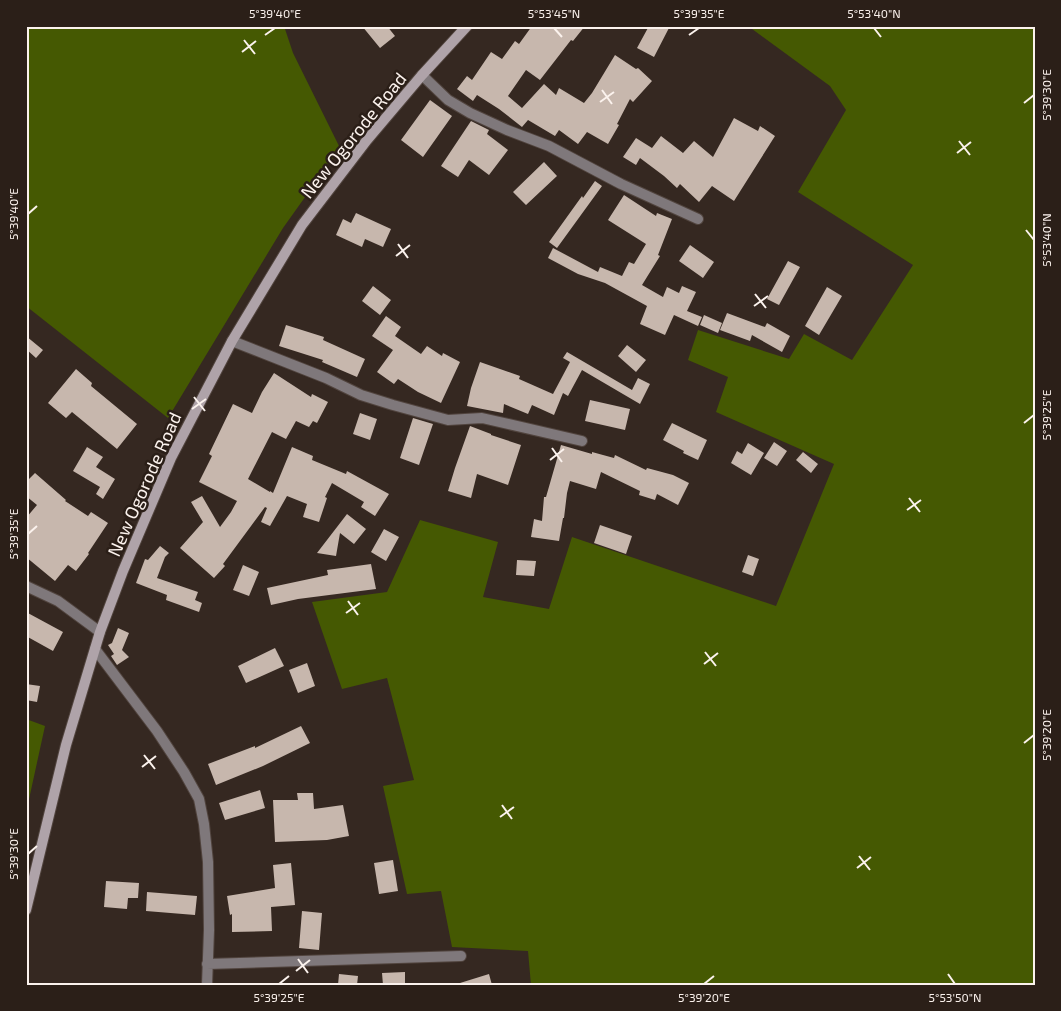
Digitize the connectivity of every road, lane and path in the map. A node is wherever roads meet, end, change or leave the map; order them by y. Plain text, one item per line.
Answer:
1 (467, 26) edge
2 (422, 75) junction
3 (698, 219) dead end
4 (232, 342) junction
5 (582, 441) dead end
6 (26, 586) edge
7 (100, 632) junction
8 (95, 649) junction
9 (26, 910) edge
10 (461, 956) dead end
11 (207, 964) junction
12 (207, 985) edge

1 - 2 street, New Ogorode Road
2 - 3 street
2 - 4 street, New Ogorode Road
4 - 5 street
4 - 7 street, New Ogorode Road
6 - 7 street
7 - 8 street, New Ogorode Road
8 - 9 street, New Ogorode Road
8 - 11 street
10 - 11 street
11 - 12 street

